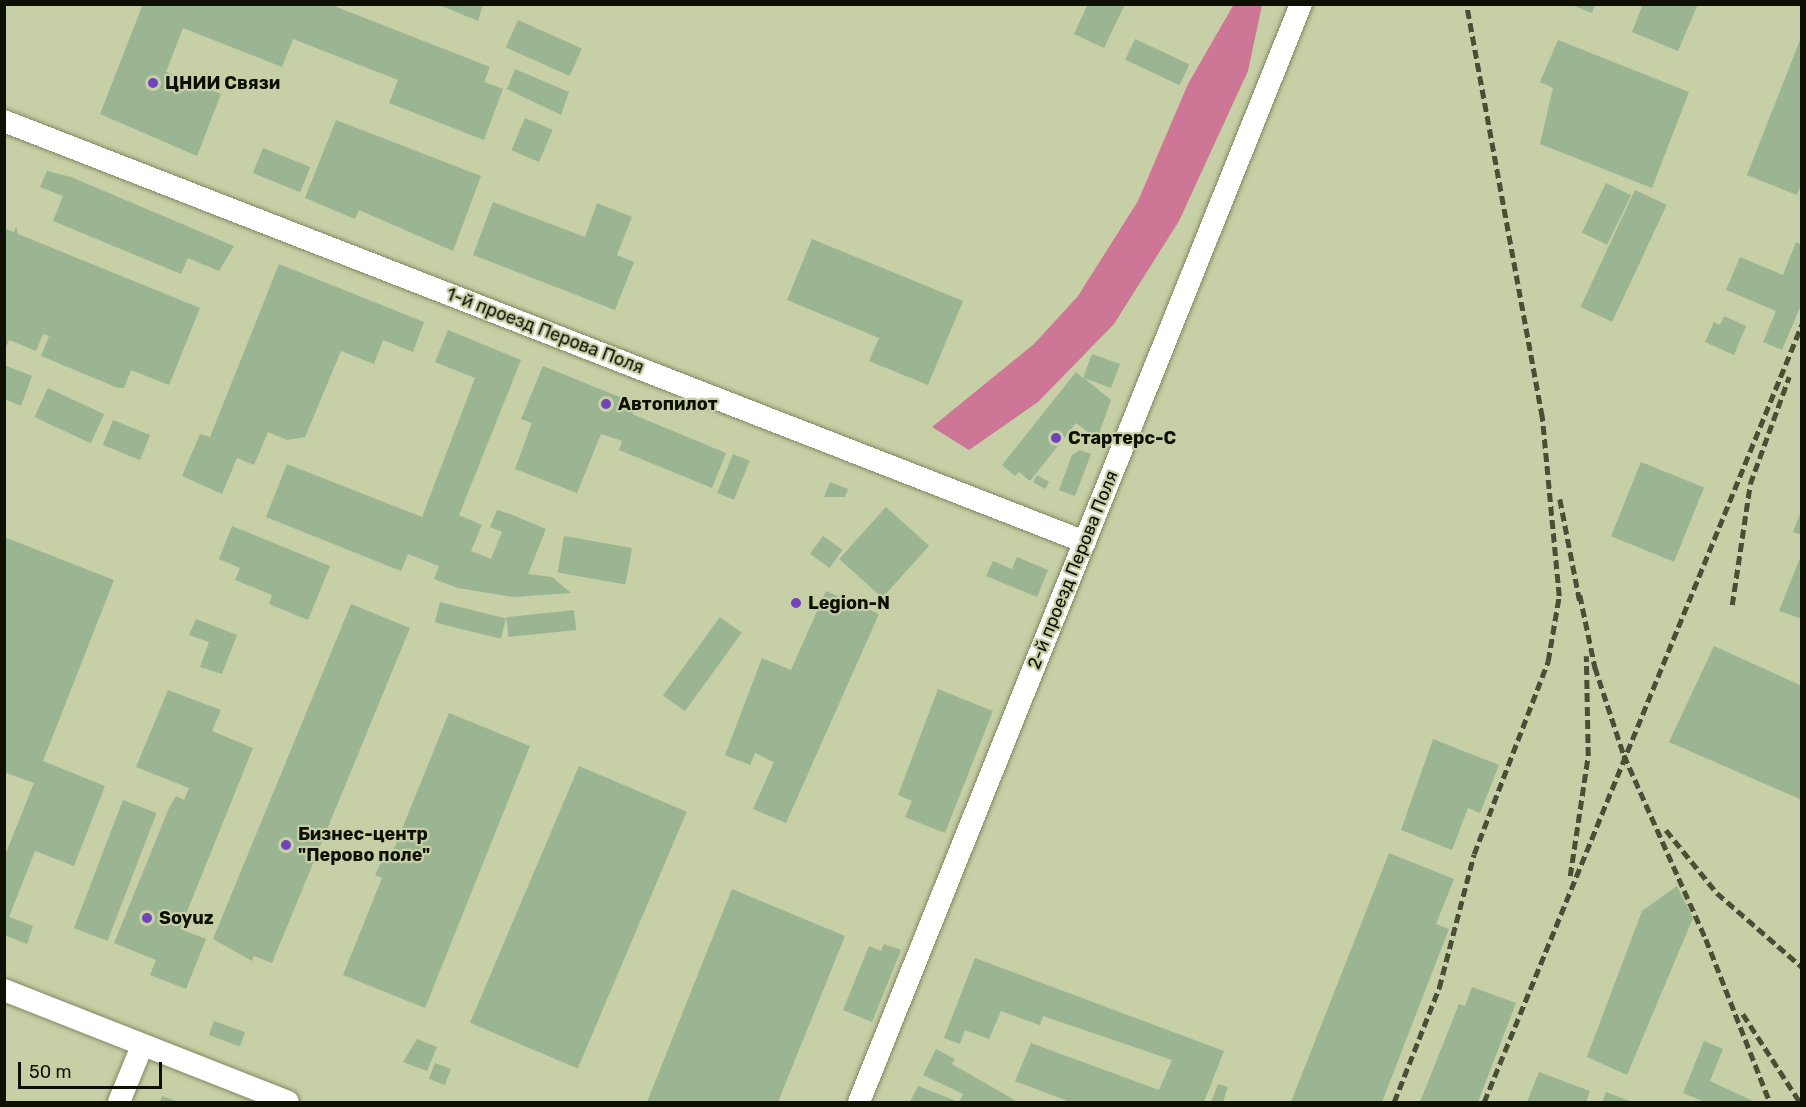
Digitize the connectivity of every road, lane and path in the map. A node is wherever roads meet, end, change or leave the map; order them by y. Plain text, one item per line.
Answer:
1 (1301, 4) edge
2 (4, 121) edge
3 (1085, 542) junction
4 (4, 990) edge
5 (142, 1046) junction
6 (119, 1102) edge
7 (288, 1102) edge
8 (859, 1102) edge

1 - 3 street, 2-й проезд Перова Поля
2 - 3 street, 1-й проезд Перова Поля
3 - 8 street, 2-й проезд Перова Поля
4 - 5 street
5 - 6 street
5 - 7 street

